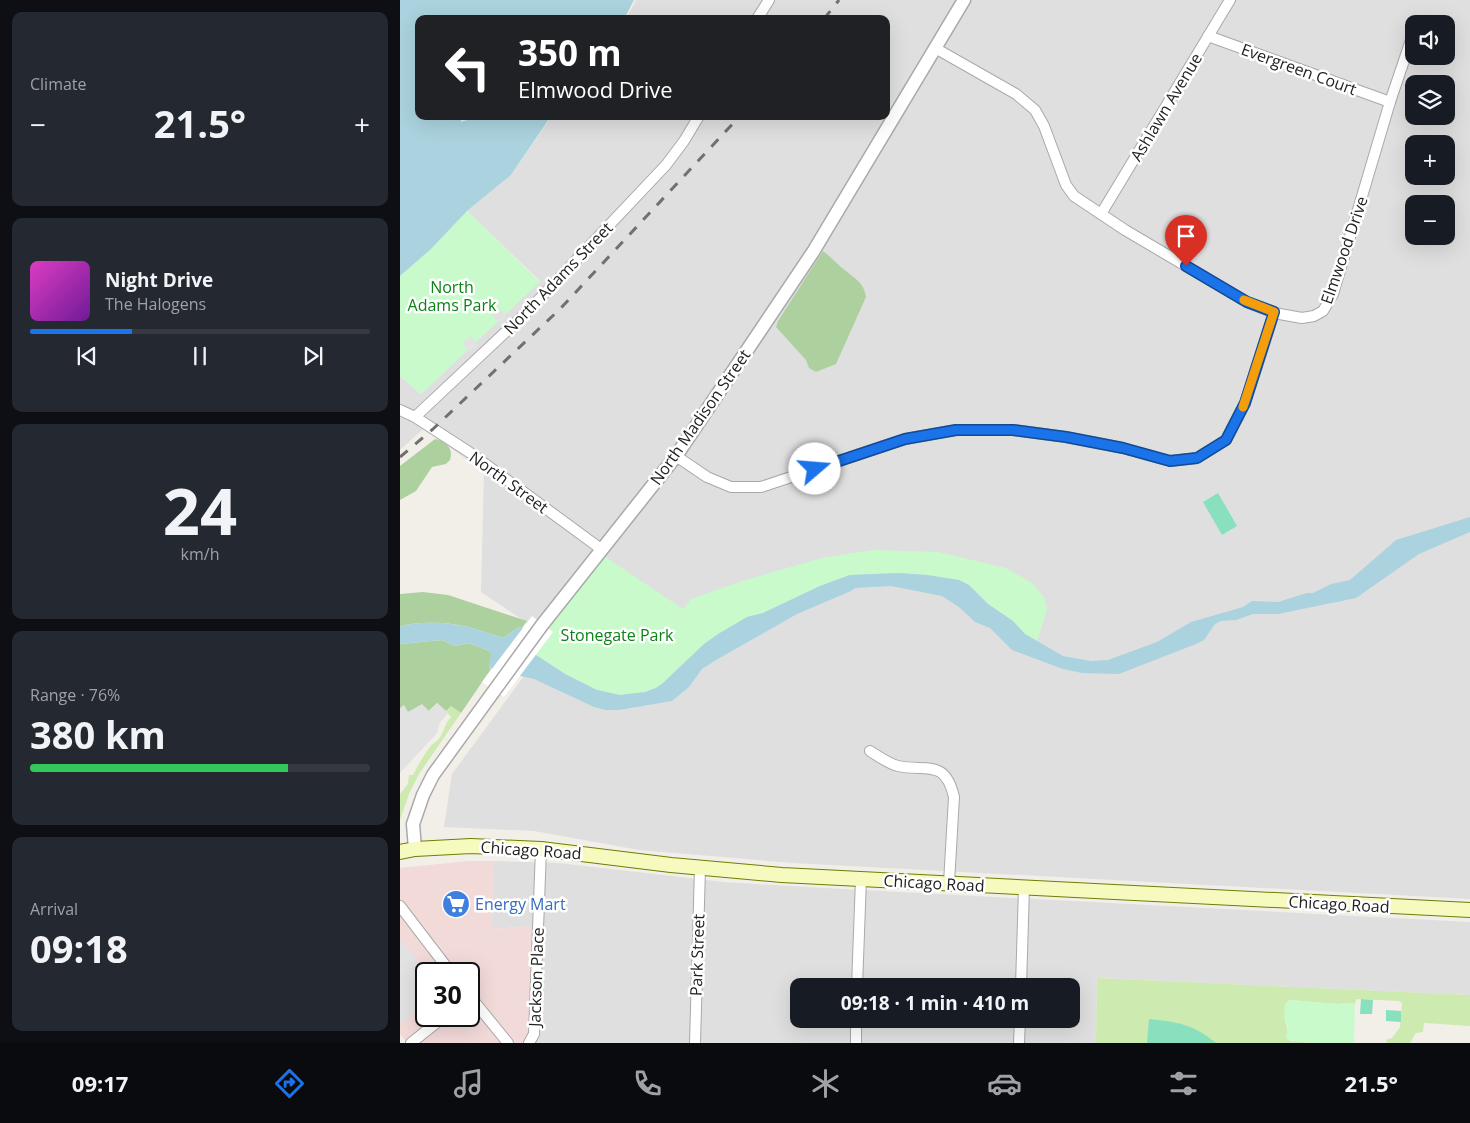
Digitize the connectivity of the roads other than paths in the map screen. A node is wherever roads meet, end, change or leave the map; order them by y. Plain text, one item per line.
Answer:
1 (768, 0) edge
2 (964, 0) edge
3 (1230, 0) edge
4 (759, 15) edge
5 (1208, 36) junction
6 (935, 48) junction
7 (1405, 56) edge
8 (1390, 102) junction
9 (696, 120) edge
10 (1101, 214) junction
11 (1274, 312) junction
12 (400, 410) edge
13 (415, 417) junction
14 (676, 456) junction
15 (602, 549) junction
16 (870, 751) dead end
17 (415, 849) junction
18 (541, 849) junction
19 (400, 852) edge
20 (700, 868) junction
21 (861, 879) junction
22 (949, 883) junction
23 (1024, 887) junction
24 (400, 906) edge
25 (1470, 910) edge
26 (443, 962) edge
27 (857, 978) edge
28 (1021, 978) edge
29 (480, 1009) edge
30 (431, 1027) edge
31 (856, 1028) edge
32 (1020, 1028) edge
33 (411, 1043) edge
34 (508, 1043) edge
35 (529, 1043) edge
36 (695, 1043) edge
37 (856, 1043) edge
38 (1019, 1043) edge

1 - 4 street
2 - 6 street, North Madison Street
3 - 5 street, Ashlawn Avenue
5 - 8 street, Evergreen Court
5 - 10 street, Ashlawn Avenue
6 - 10 street, Elmwood Drive
6 - 14 street, North Madison Street
7 - 8 street, Elmwood Drive
8 - 11 street, Elmwood Drive
9 - 13 street, North Adams Street
10 - 11 street, Elmwood Drive
11 - 14 street
12 - 13 street
13 - 15 street, North Street
14 - 15 street, North Madison Street
15 - 17 street, North Madison Street
16 - 22 street
17 - 18 main road, Chicago Road
17 - 19 main road, Chicago Road
18 - 20 main road, Chicago Road
18 - 35 street, Jackson Place
20 - 21 main road, Chicago Road
20 - 36 street, Park Street
21 - 22 main road, Chicago Road
21 - 27 street
22 - 23 main road, Chicago Road
23 - 25 main road, Chicago Road
23 - 28 street
24 - 26 street
29 - 34 street
30 - 33 street
31 - 37 street
32 - 38 street

